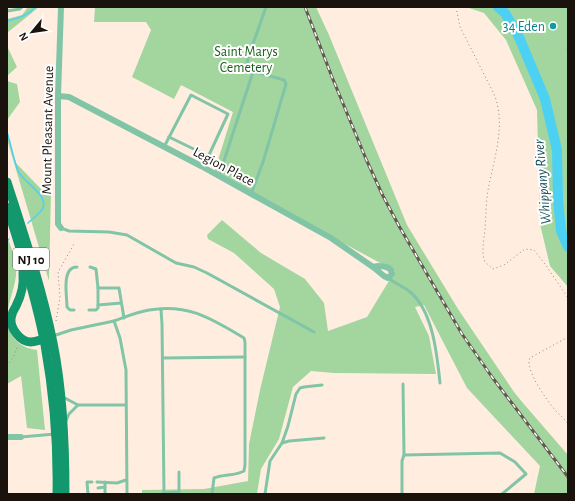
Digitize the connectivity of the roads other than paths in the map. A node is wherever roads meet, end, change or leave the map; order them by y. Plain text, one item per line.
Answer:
1 (22, 7) edge
2 (61, 7) edge
3 (266, 7) edge
4 (7, 11) edge
5 (254, 72) junction
6 (58, 96) junction
7 (169, 137) junction
8 (164, 147) junction
9 (208, 156) junction
10 (203, 168) junction
11 (219, 176) junction
12 (7, 182) edge
13 (251, 194) junction
14 (7, 207) edge
15 (61, 228) joint
16 (20, 249) junction
17 (77, 267) dead end
18 (90, 267) dead end
19 (373, 267) junction
20 (388, 278) junction
21 (98, 288) junction
22 (121, 303) junction
23 (98, 305) junction
24 (161, 309) junction
25 (74, 310) dead end
26 (89, 310) dead end
27 (124, 318) junction
28 (114, 321) junction
29 (314, 332) dead end
30 (48, 338) junction
31 (245, 357) junction
32 (163, 358) junction
33 (440, 383) dead end
34 (403, 384) dead end
35 (322, 385) dead end
36 (61, 395) junction
37 (78, 405) junction
38 (125, 405) junction
39 (63, 427) junction
40 (56, 434) junction
41 (7, 437) edge
42 (21, 437) joint
43 (324, 438) dead end
44 (282, 443) junction
45 (404, 455) junction
46 (179, 472) dead end
47 (126, 480) junction
48 (92, 482) dead end
49 (97, 482) dead end
50 (105, 482) junction
51 (87, 488) junction
52 (92, 488) dead end
53 (98, 488) dead end
54 (105, 488) junction
55 (164, 493) edge
56 (58, 494) edge
57 (65, 494) edge
58 (88, 494) edge
59 (105, 494) edge
60 (127, 494) edge
61 (212, 494) edge
62 (265, 494) edge
63 (402, 494) edge
64 (502, 494) edge

1 - 4 lane
2 - 6 street, Mount Pleasant Avenue
3 - 5 lane
5 - 11 lane
5 - 13 lane
6 - 8 street, Legion Place
6 - 15 street, Mount Pleasant Avenue
7 - 8 lane
7 - 9 lane
7 - 9 lane
8 - 10 street, Legion Place
9 - 10 lane
10 - 11 street, Legion Place
11 - 13 street, Legion Place
12 - 30 main road, NJ 10
13 - 19 street, Legion Place
14 - 16 main road, NJ 10
15 - 29 lane
16 - 30 main road, NJ 10
16 - 30 main road
17 - 25 lane
18 - 21 lane
19 - 20 street, Legion Place
19 - 20 street, Legion Place
20 - 33 lane
21 - 22 lane
21 - 23 lane
22 - 23 lane
22 - 27 lane
23 - 26 lane
24 - 27 lane
24 - 31 lane
24 - 32 lane
27 - 28 lane
28 - 30 lane
28 - 38 lane
30 - 36 main road, NJ 10
30 - 40 main road, NJ 10
31 - 32 lane
31 - 61 lane
32 - 55 lane
34 - 45 lane
35 - 44 lane
36 - 37 lane
36 - 39 main road, NJ 10
37 - 38 lane
37 - 39 lane
38 - 47 lane
39 - 57 main road, NJ 10
40 - 42 lane
40 - 56 main road, NJ 10
41 - 42 street
43 - 44 lane
44 - 62 lane
45 - 63 lane
45 - 64 lane
46 - 55 lane
47 - 50 lane
47 - 60 lane
48 - 51 lane
49 - 50 lane
50 - 54 lane
51 - 52 lane
51 - 58 lane
53 - 54 lane
54 - 59 lane

